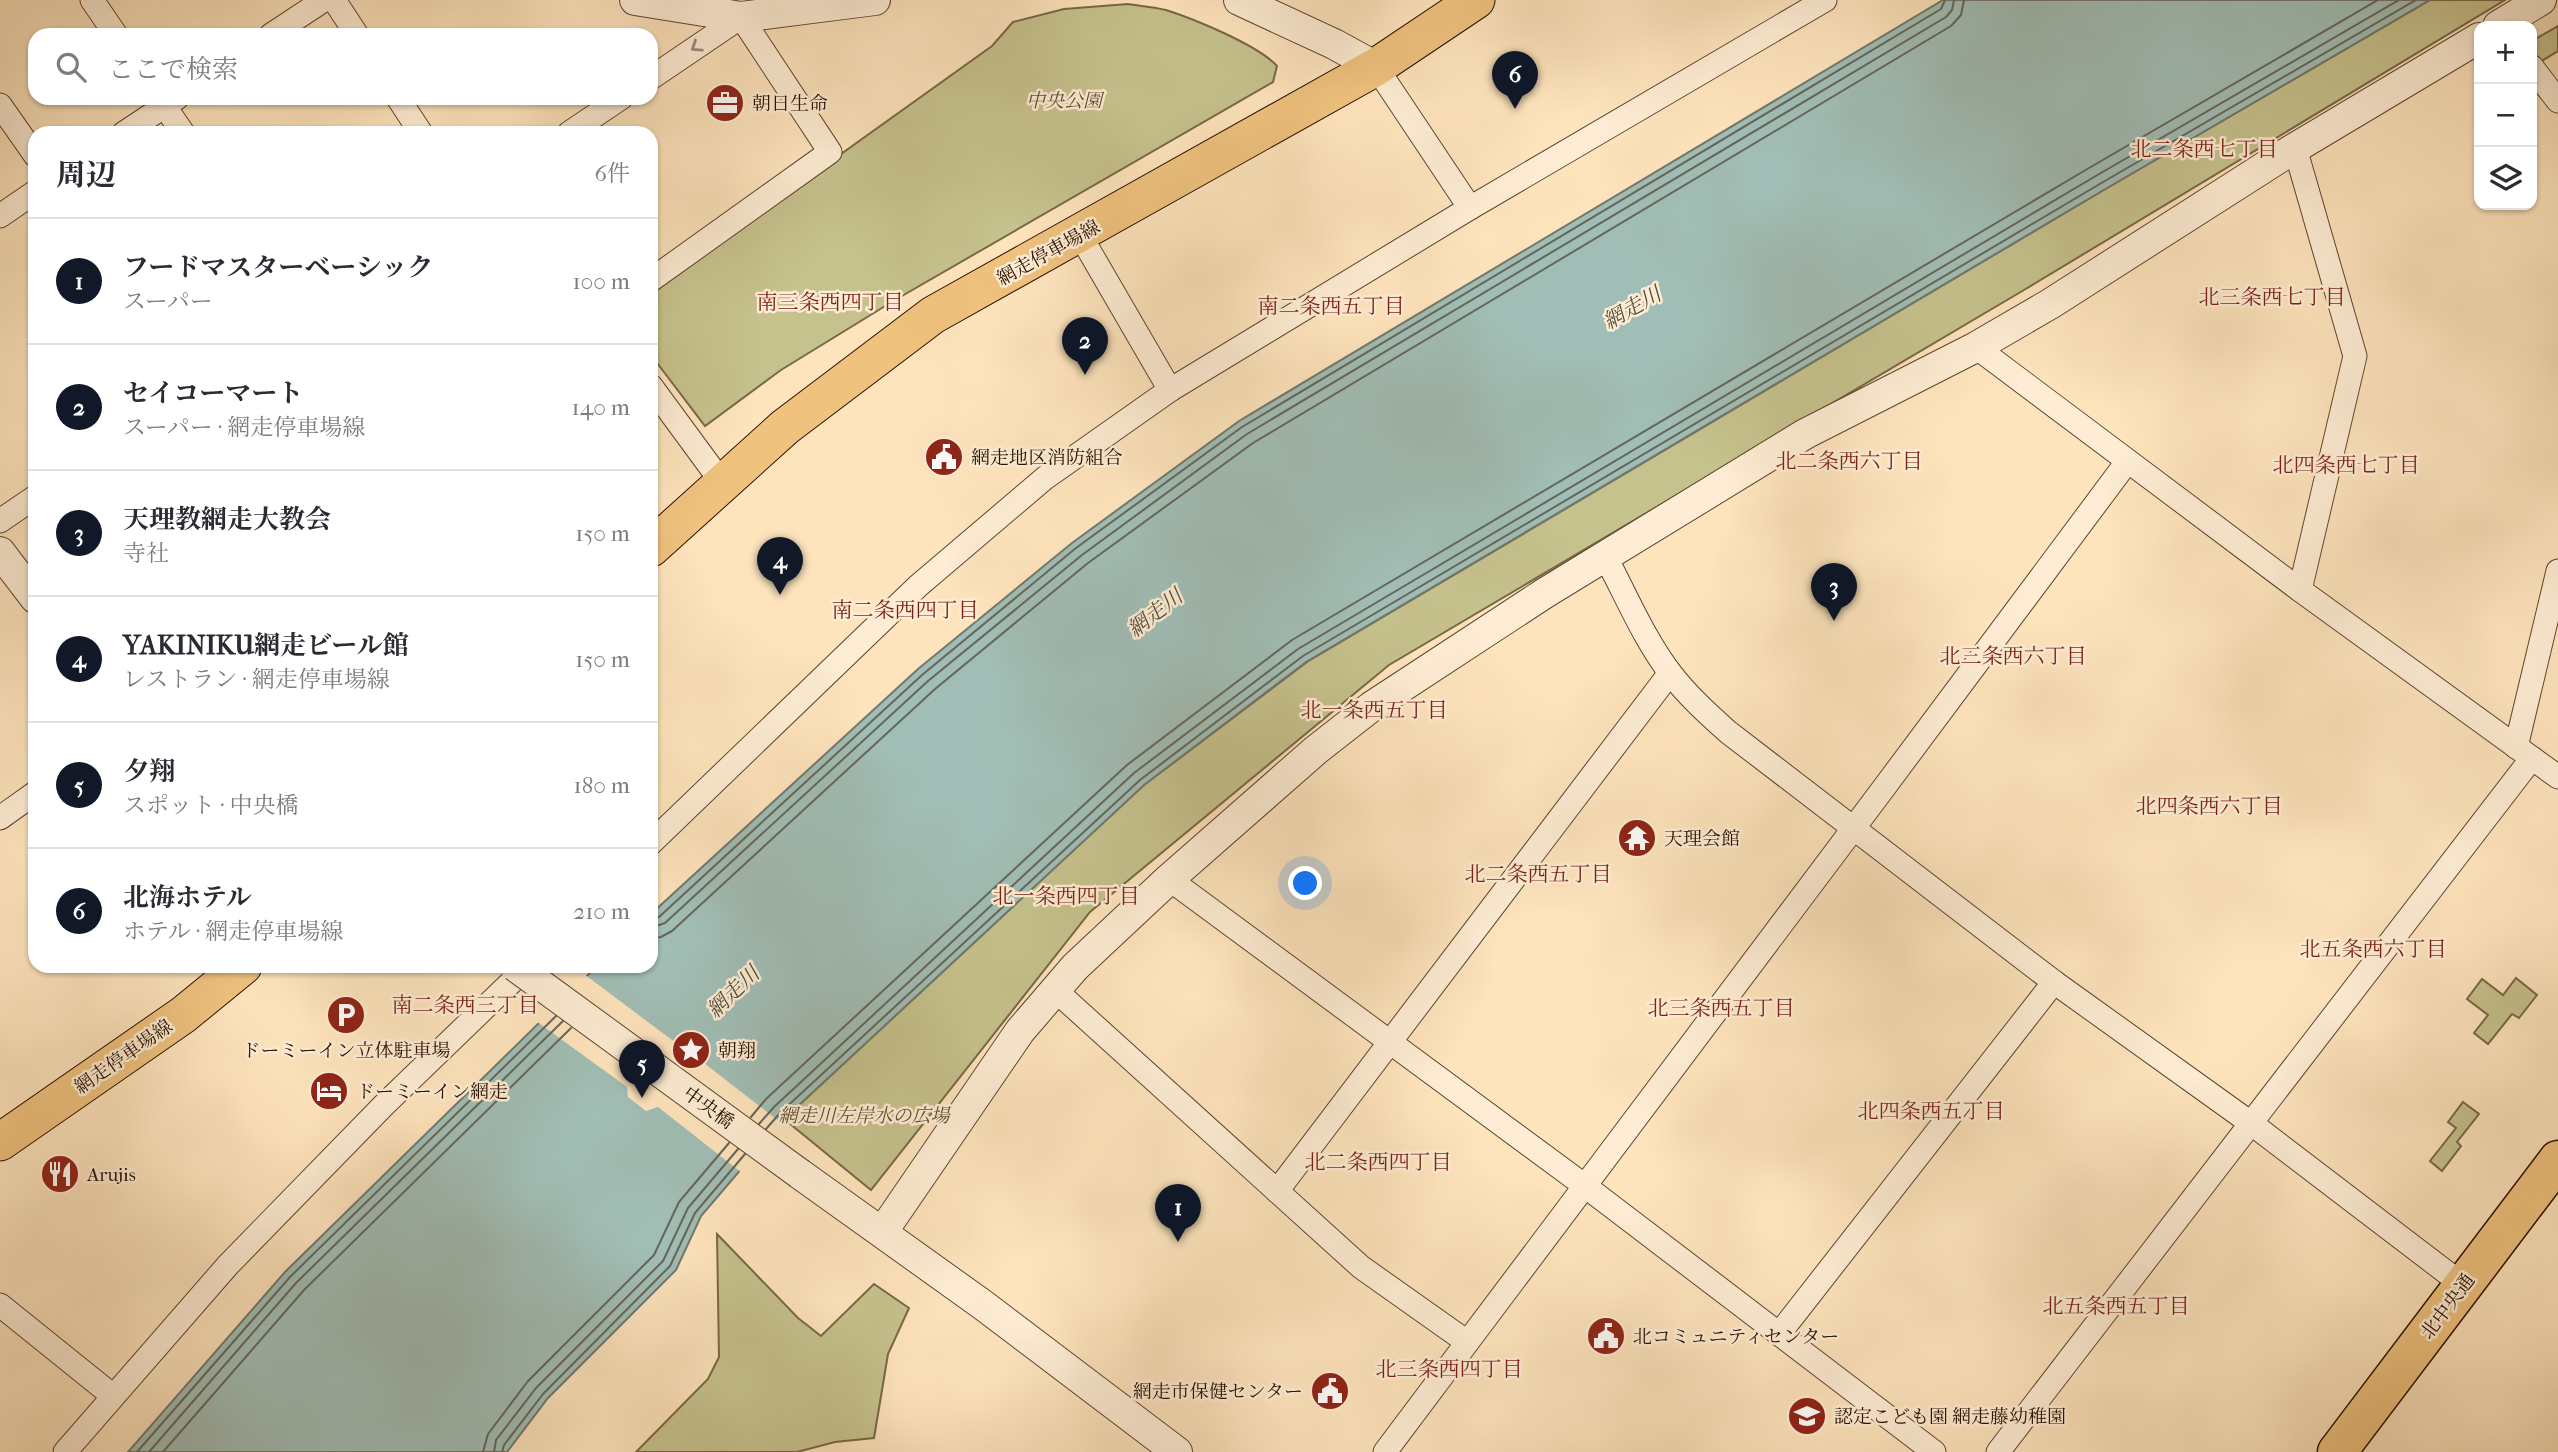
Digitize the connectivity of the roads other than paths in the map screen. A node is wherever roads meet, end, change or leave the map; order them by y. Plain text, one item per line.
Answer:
1 (92, 0) edge
2 (324, 0) edge
3 (334, 0) edge
4 (635, 0) edge
5 (875, 0) edge
6 (1239, 0) edge
7 (1476, 0) edge
8 (1825, 0) edge
9 (2542, 0) edge
10 (741, 17) junction
11 (2507, 21) edge
12 (111, 28) edge
13 (282, 28) edge
14 (352, 28) edge
15 (2474, 40) edge
16 (1376, 67) junction
17 (658, 73) edge
18 (2537, 74) edge
19 (2558, 101) edge
20 (0, 105) edge
21 (162, 105) edge
22 (169, 105) edge
23 (403, 105) edge
24 (611, 105) edge
25 (133, 126) edge
26 (180, 126) edge
27 (416, 126) edge
28 (579, 126) edge
29 (28, 146) edge
30 (2295, 148) junction
31 (28, 197) edge
32 (1470, 208) junction
33 (0, 216) edge
34 (1080, 235) junction
35 (658, 276) edge
36 (1976, 347) junction
37 (1170, 390) junction
38 (658, 396) edge
39 (2127, 462) junction
40 (723, 484) junction
41 (28, 502) edge
42 (0, 521) edge
43 (658, 542) edge
44 (0, 552) edge
45 (1605, 556) junction
46 (2558, 571) edge
47 (28, 589) edge
48 (2300, 590) junction
49 (1670, 673) junction
50 (2524, 752) junction
51 (2558, 777) edge
52 (28, 798) edge
53 (0, 818) edge
54 (1855, 828) junction
55 (658, 836) edge
56 (1169, 879) junction
57 (234, 973) edge
58 (521, 973) edge
59 (526, 973) edge
60 (2054, 982) junction
61 (1055, 990) junction
62 (1390, 1042) junction
63 (2252, 1124) junction
64 (0, 1142) edge
65 (2558, 1160) edge
66 (1585, 1186) junction
67 (1277, 1191) junction
68 (883, 1231) junction
69 (2463, 1285) junction
70 (0, 1305) edge
71 (1779, 1334) junction
72 (1467, 1342) junction
73 (113, 1396) junction
74 (65, 1452) edge
75 (1177, 1452) edge
76 (1385, 1452) edge
77 (1934, 1452) edge
78 (1998, 1452) edge
79 (2337, 1452) edge

1 - 12 street
2 - 13 street
3 - 14 street
4 - 10 street
5 - 10 street
6 - 16 street
7 - 16 main road, 網走停車場線
8 - 32 street
9 - 11 street
10 -> 17 street
10 - 35 street
15 - 30 street
16 - 32 street
16 - 34 main road, 網走停車場線
18 - 19 street
20 - 29 street
21 - 25 street
22 - 26 street
23 - 27 street
24 - 28 street
30 - 36 street
30 - 48 street
31 - 33 street
32 - 37 street
34 - 37 street
34 - 40 main road, 網走停車場線
36 - 39 street
36 - 45 street
37 - 55 street
38 - 40 street
39 - 48 street
39 - 54 street
40 - 43 main road, 網走停車場線
41 - 42 street
44 - 47 street
45 - 49 street
45 - 56 street
46 - 50 street
48 - 50 street
49 - 54 street
49 - 62 street
50 - 51 street
50 - 63 street
52 - 53 street
54 - 60 street
54 - 66 street
56 - 61 street
56 - 62 street
57 - 64 main road, 網走停車場線
58 - 73 street
59 - 68 street, 中央橋, bridge
60 - 63 street
60 - 71 street
61 - 67 street
61 - 68 street
62 - 66 street
62 - 67 street
63 - 69 street
63 - 78 street
65 - 69 highway, 北中央通
66 - 71 street
66 - 72 street
67 - 72 street
68 - 75 street, 中央橋
69 - 79 highway, 北中央通
70 - 73 street
71 - 77 street
72 - 76 street
73 - 74 street

